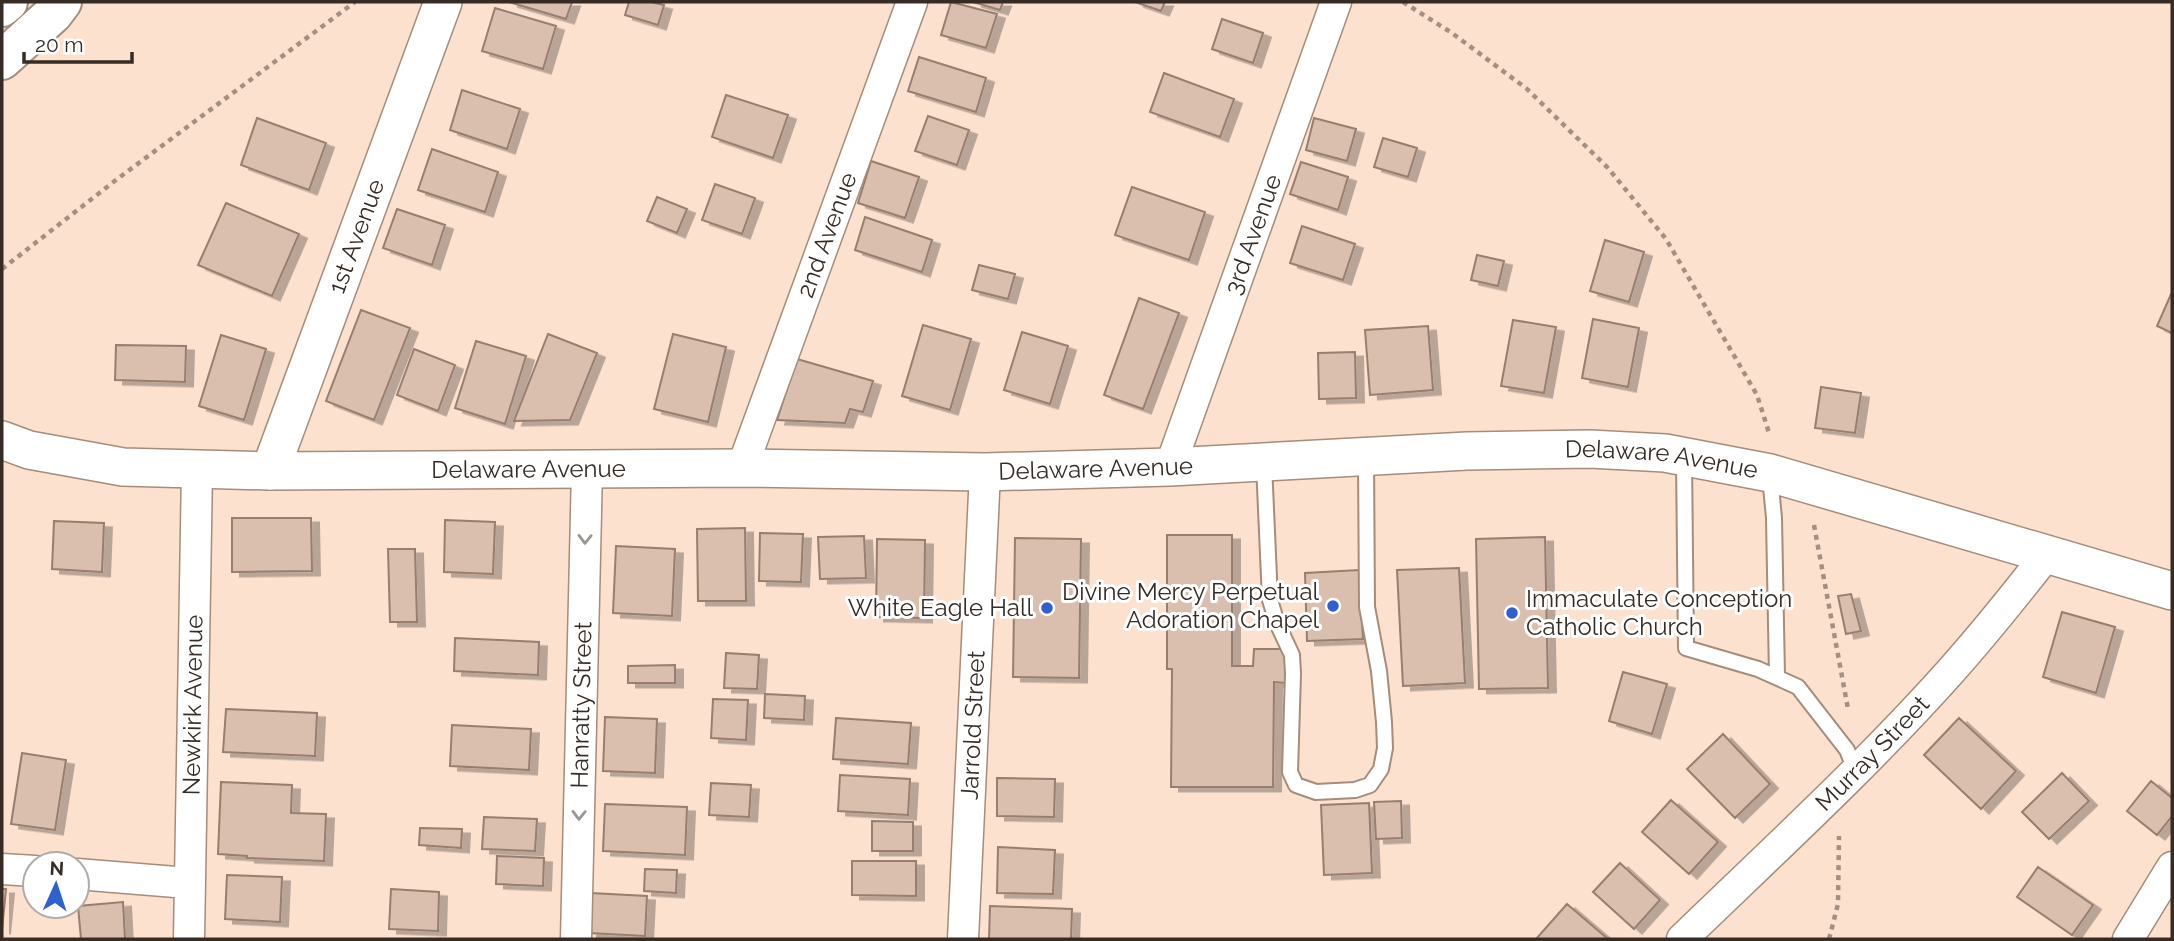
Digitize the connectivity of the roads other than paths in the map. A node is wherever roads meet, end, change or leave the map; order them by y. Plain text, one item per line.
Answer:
1 (8, 2) edge
2 (62, 2) edge
3 (443, 2) edge
4 (912, 2) edge
5 (1336, 2) edge
6 (2, 7) edge
7 (2, 60) edge
8 (2, 440) edge
9 (1684, 456) junction
10 (1366, 457) junction
11 (1264, 462) junction
12 (1170, 467) junction
13 (742, 468) junction
14 (197, 470) junction
15 (587, 470) junction
16 (270, 471) junction
17 (985, 472) junction
18 (1770, 473) junction
19 (2048, 553) junction
20 (2172, 591) edge
21 (1777, 677) junction
22 (1855, 771) junction
23 (2172, 867) edge
24 (2, 869) edge
25 (21, 870) edge
26 (91, 875) edge
27 (188, 883) junction
28 (189, 939) edge
29 (576, 939) edge
30 (963, 939) edge
31 (1682, 939) edge
32 (2128, 939) edge

1 - 6 main road
2 - 7 main road
3 - 16 street, 1st Avenue
4 - 13 street, 2nd Avenue
5 - 12 street, 3rd Avenue
8 - 14 street, Delaware Avenue
9 - 10 street, Delaware Avenue
9 - 18 street, Delaware Avenue
9 - 21 lane
10 - 11 street, Delaware Avenue
10 - 11 lane
11 - 12 street, Delaware Avenue
12 - 17 street, Delaware Avenue
13 - 15 street, Delaware Avenue
13 - 17 street, Delaware Avenue
14 - 16 street, Delaware Avenue
14 - 27 street, Newkirk Avenue
15 - 16 street, Delaware Avenue
15 -> 29 street, Hanratty Street
17 - 30 street, Jarrold Street
18 - 19 street, Delaware Avenue
18 - 21 lane
19 - 20 street, Delaware Avenue
19 - 22 street, Murray Street
21 - 22 lane
22 - 31 street, Murray Street
23 - 32 street
24 - 25 street
26 - 27 street
27 - 28 street, Newkirk Avenue

